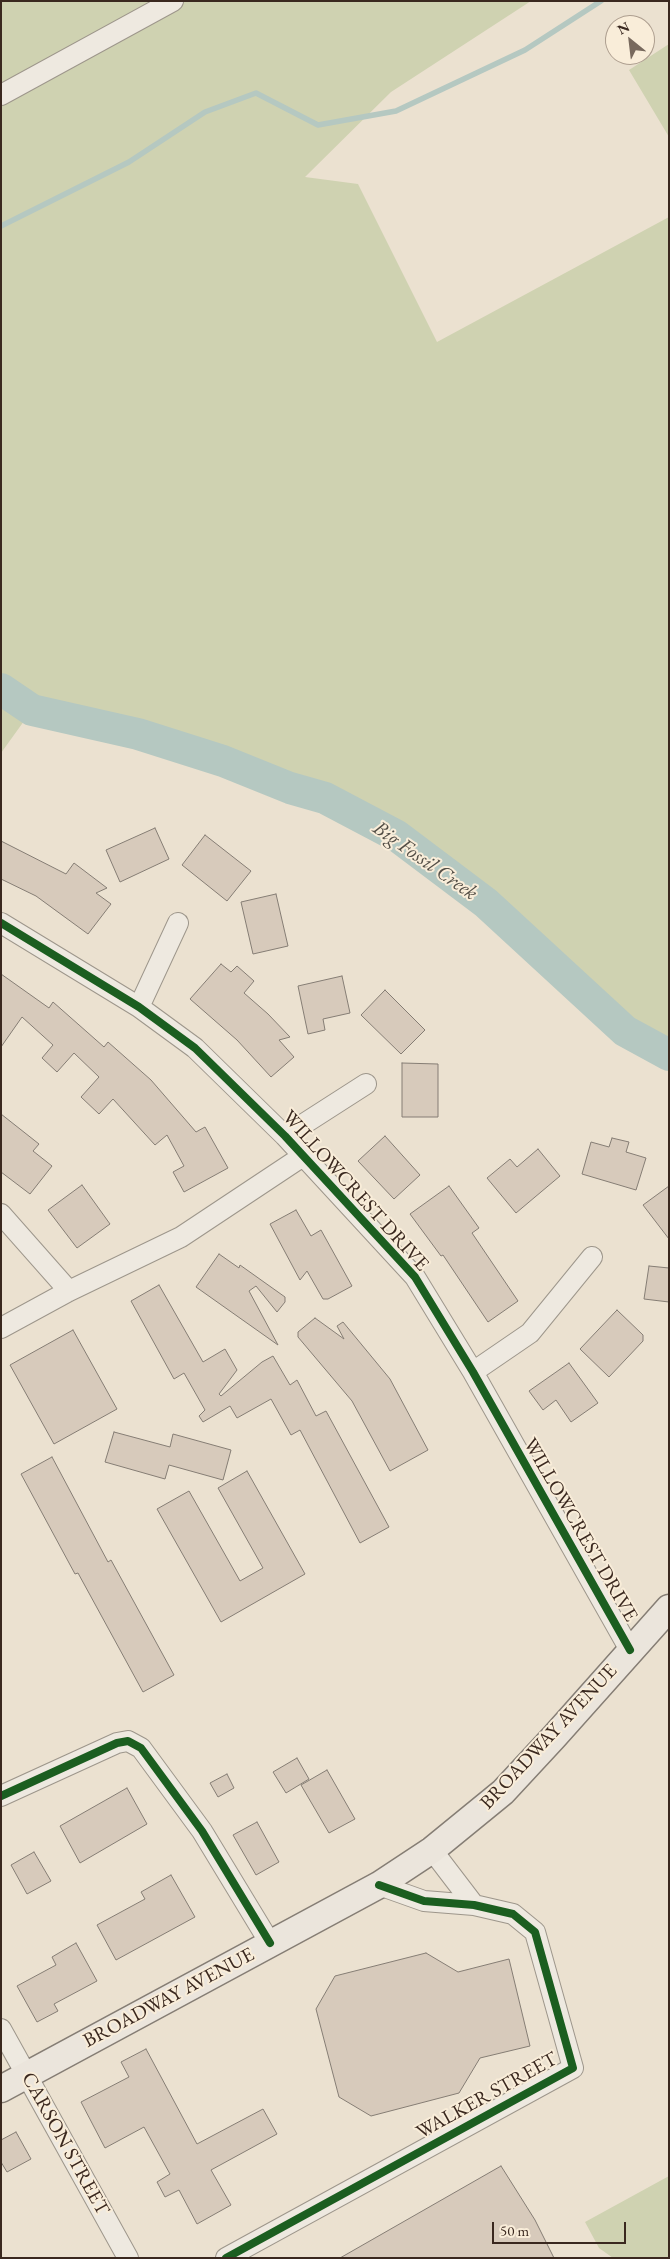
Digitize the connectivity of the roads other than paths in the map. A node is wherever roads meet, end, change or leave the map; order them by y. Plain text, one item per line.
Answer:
1 (173, 1) edge
2 (1, 95) edge
3 (1, 923) edge
4 (178, 923) dead end
5 (139, 1007) junction
6 (366, 1084) dead end
7 (285, 1136) junction
8 (303, 1156) junction
9 (1, 1214) edge
10 (592, 1257) dead end
11 (69, 1291) junction
12 (1, 1328) edge
13 (472, 1372) junction
14 (669, 1608) edge
15 (630, 1650) junction
16 (1, 1796) edge
17 (432, 1850) junction
18 (379, 1885) junction
19 (474, 1905) junction
20 (270, 1943) junction
21 (1, 2029) edge
22 (26, 2075) junction
23 (1, 2089) edge
24 (128, 2258) edge
25 (226, 2258) edge

1 - 2 street
3 - 5 street, WILLOWCREST DRIVE
4 - 5 street
5 - 7 street, WILLOWCREST DRIVE
6 - 7 street
7 - 8 street, WILLOWCREST DRIVE
8 - 11 street
8 - 13 street, WILLOWCREST DRIVE
9 - 11 street
10 - 13 street
11 - 12 street
13 - 15 street, WILLOWCREST DRIVE
14 - 15 main road, BROADWAY AVENUE
15 - 17 main road, BROADWAY AVENUE
16 - 20 street
17 - 18 main road, BROADWAY AVENUE
17 - 19 street
18 - 19 street, WALKER STREET
18 - 20 main road, BROADWAY AVENUE
19 - 25 street, WALKER STREET
20 - 22 main road, BROADWAY AVENUE
21 - 22 street, CARSON STREET
22 - 23 main road, BROADWAY AVENUE
22 - 24 street, CARSON STREET

